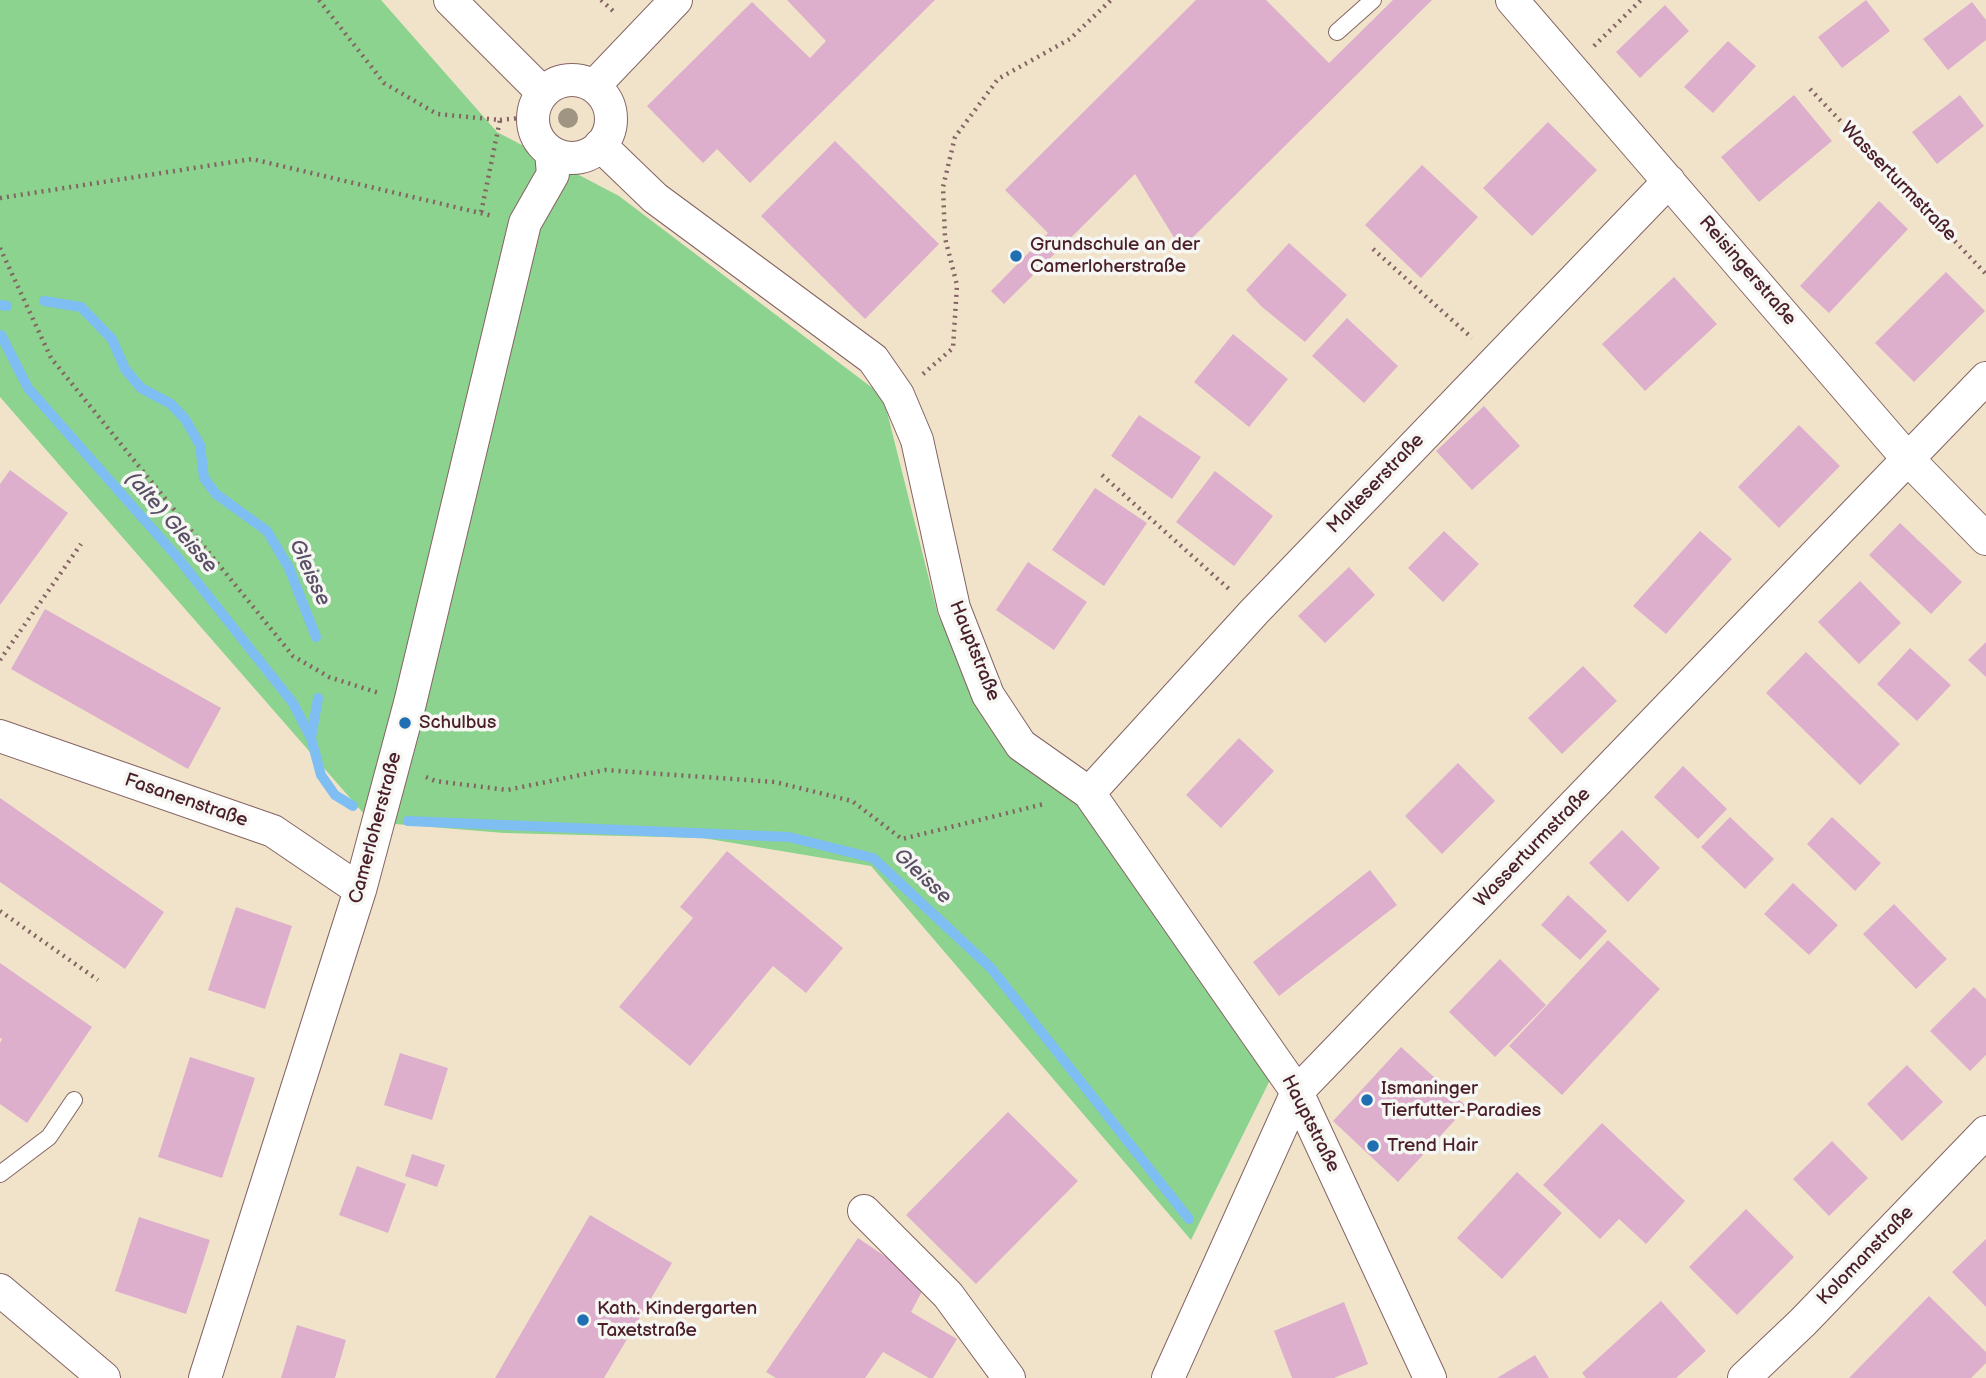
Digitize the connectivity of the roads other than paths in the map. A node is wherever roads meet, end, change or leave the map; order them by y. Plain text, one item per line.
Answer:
1 (450, 0) edge
2 (676, 0) edge
3 (1373, 0) edge
4 (1512, 0) edge
5 (1337, 32) dead end
6 (594, 86) junction
7 (538, 105) junction
8 (600, 145) junction
9 (551, 152) junction
10 (1669, 181) junction
11 (1986, 378) edge
12 (1908, 458) junction
13 (1986, 538) edge
14 (0, 736) edge
15 (1089, 793) junction
16 (360, 890) junction
17 (1297, 1092) junction
18 (74, 1100) dead end
19 (1986, 1132) edge
20 (0, 1174) edge
21 (864, 1211) dead end
22 (0, 1290) edge
23 (104, 1378) edge
24 (205, 1378) edge
25 (1009, 1378) edge
26 (1168, 1378) edge
27 (1430, 1378) edge
28 (1744, 1378) edge

1 - 7 street
2 - 6 street
3 - 5 lane
4 - 10 street, Reisingerstraße
6 - 7 street
6 - 8 street
7 - 9 street
8 - 9 street
8 - 15 street, Hauptstraße
9 - 16 street, Camerloherstraße
10 - 12 street, Reisingerstraße
10 - 15 street, Malteserstraße
11 - 12 street, Wasserturmstraße
12 - 13 street, Reisingerstraße
12 - 17 street, Wasserturmstraße
14 - 16 street, Fasanenstraße
15 - 17 street, Hauptstraße
16 - 24 street, Camerloherstraße
17 - 26 street, Wasserturmstraße
17 - 27 street, Hauptstraße
18 - 20 lane
19 - 28 street, Kolomanstraße
21 - 25 street
22 - 23 street

